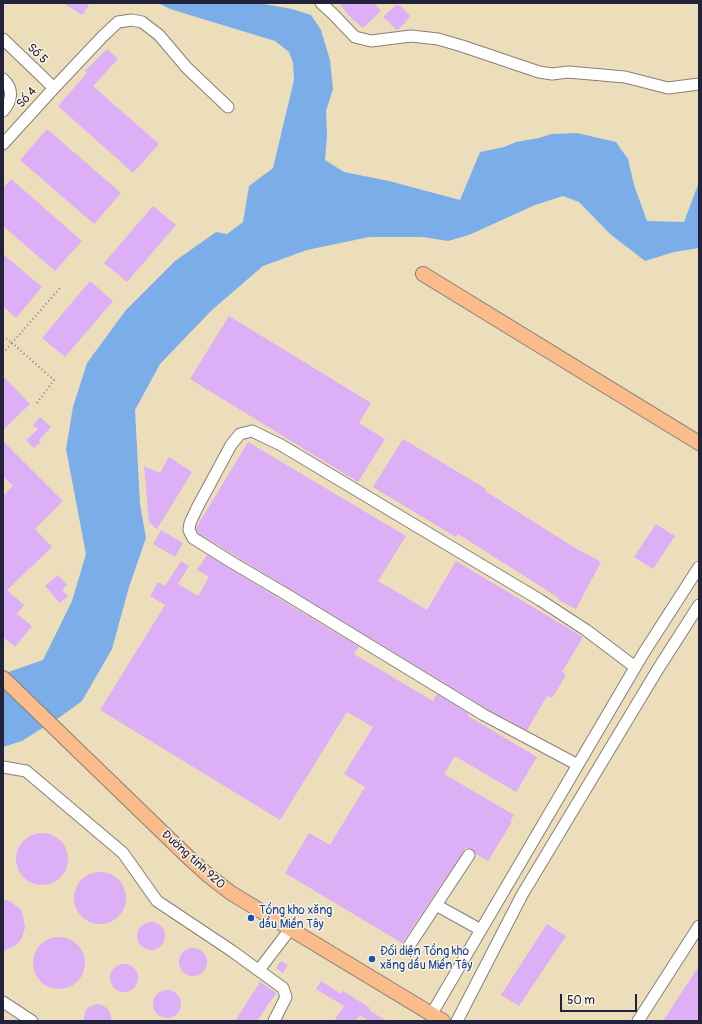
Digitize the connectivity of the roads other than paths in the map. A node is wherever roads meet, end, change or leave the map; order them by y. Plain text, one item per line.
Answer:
1 (321, 3) edge
2 (3, 39) edge
3 (3, 79) edge
4 (699, 84) edge
5 (54, 88) junction
6 (228, 107) dead end
7 (3, 111) edge
8 (3, 144) edge
9 (423, 274) dead end
10 (699, 443) edge
11 (699, 567) edge
12 (699, 605) edge
13 (635, 667) junction
14 (3, 678) edge
15 (578, 765) junction
16 (3, 767) edge
17 (468, 855) dead end
18 (436, 905) junction
19 (699, 926) edge
20 (291, 928) junction
21 (481, 930) junction
22 (407, 949) dead end
23 (259, 970) junction
24 (3, 1002) edge
25 (437, 1018) edge
26 (32, 1021) edge
27 (274, 1021) edge
28 (457, 1021) edge
29 (638, 1021) edge

1 - 4 street
2 - 5 street, Số 5
3 - 7 street
5 - 6 street, Số 4
5 - 8 street, Số 4
9 - 10 main road
11 - 13 street
12 - 28 street
13 - 15 street
13 - 15 street
14 - 20 main road, Đường tỉnh 920
15 - 21 street
16 - 23 street
17 - 18 street
18 - 21 street
18 - 22 street
19 - 29 street
20 - 23 street
20 - 25 main road, Đường tỉnh 920
21 - 25 street
23 - 27 street
24 - 26 street

